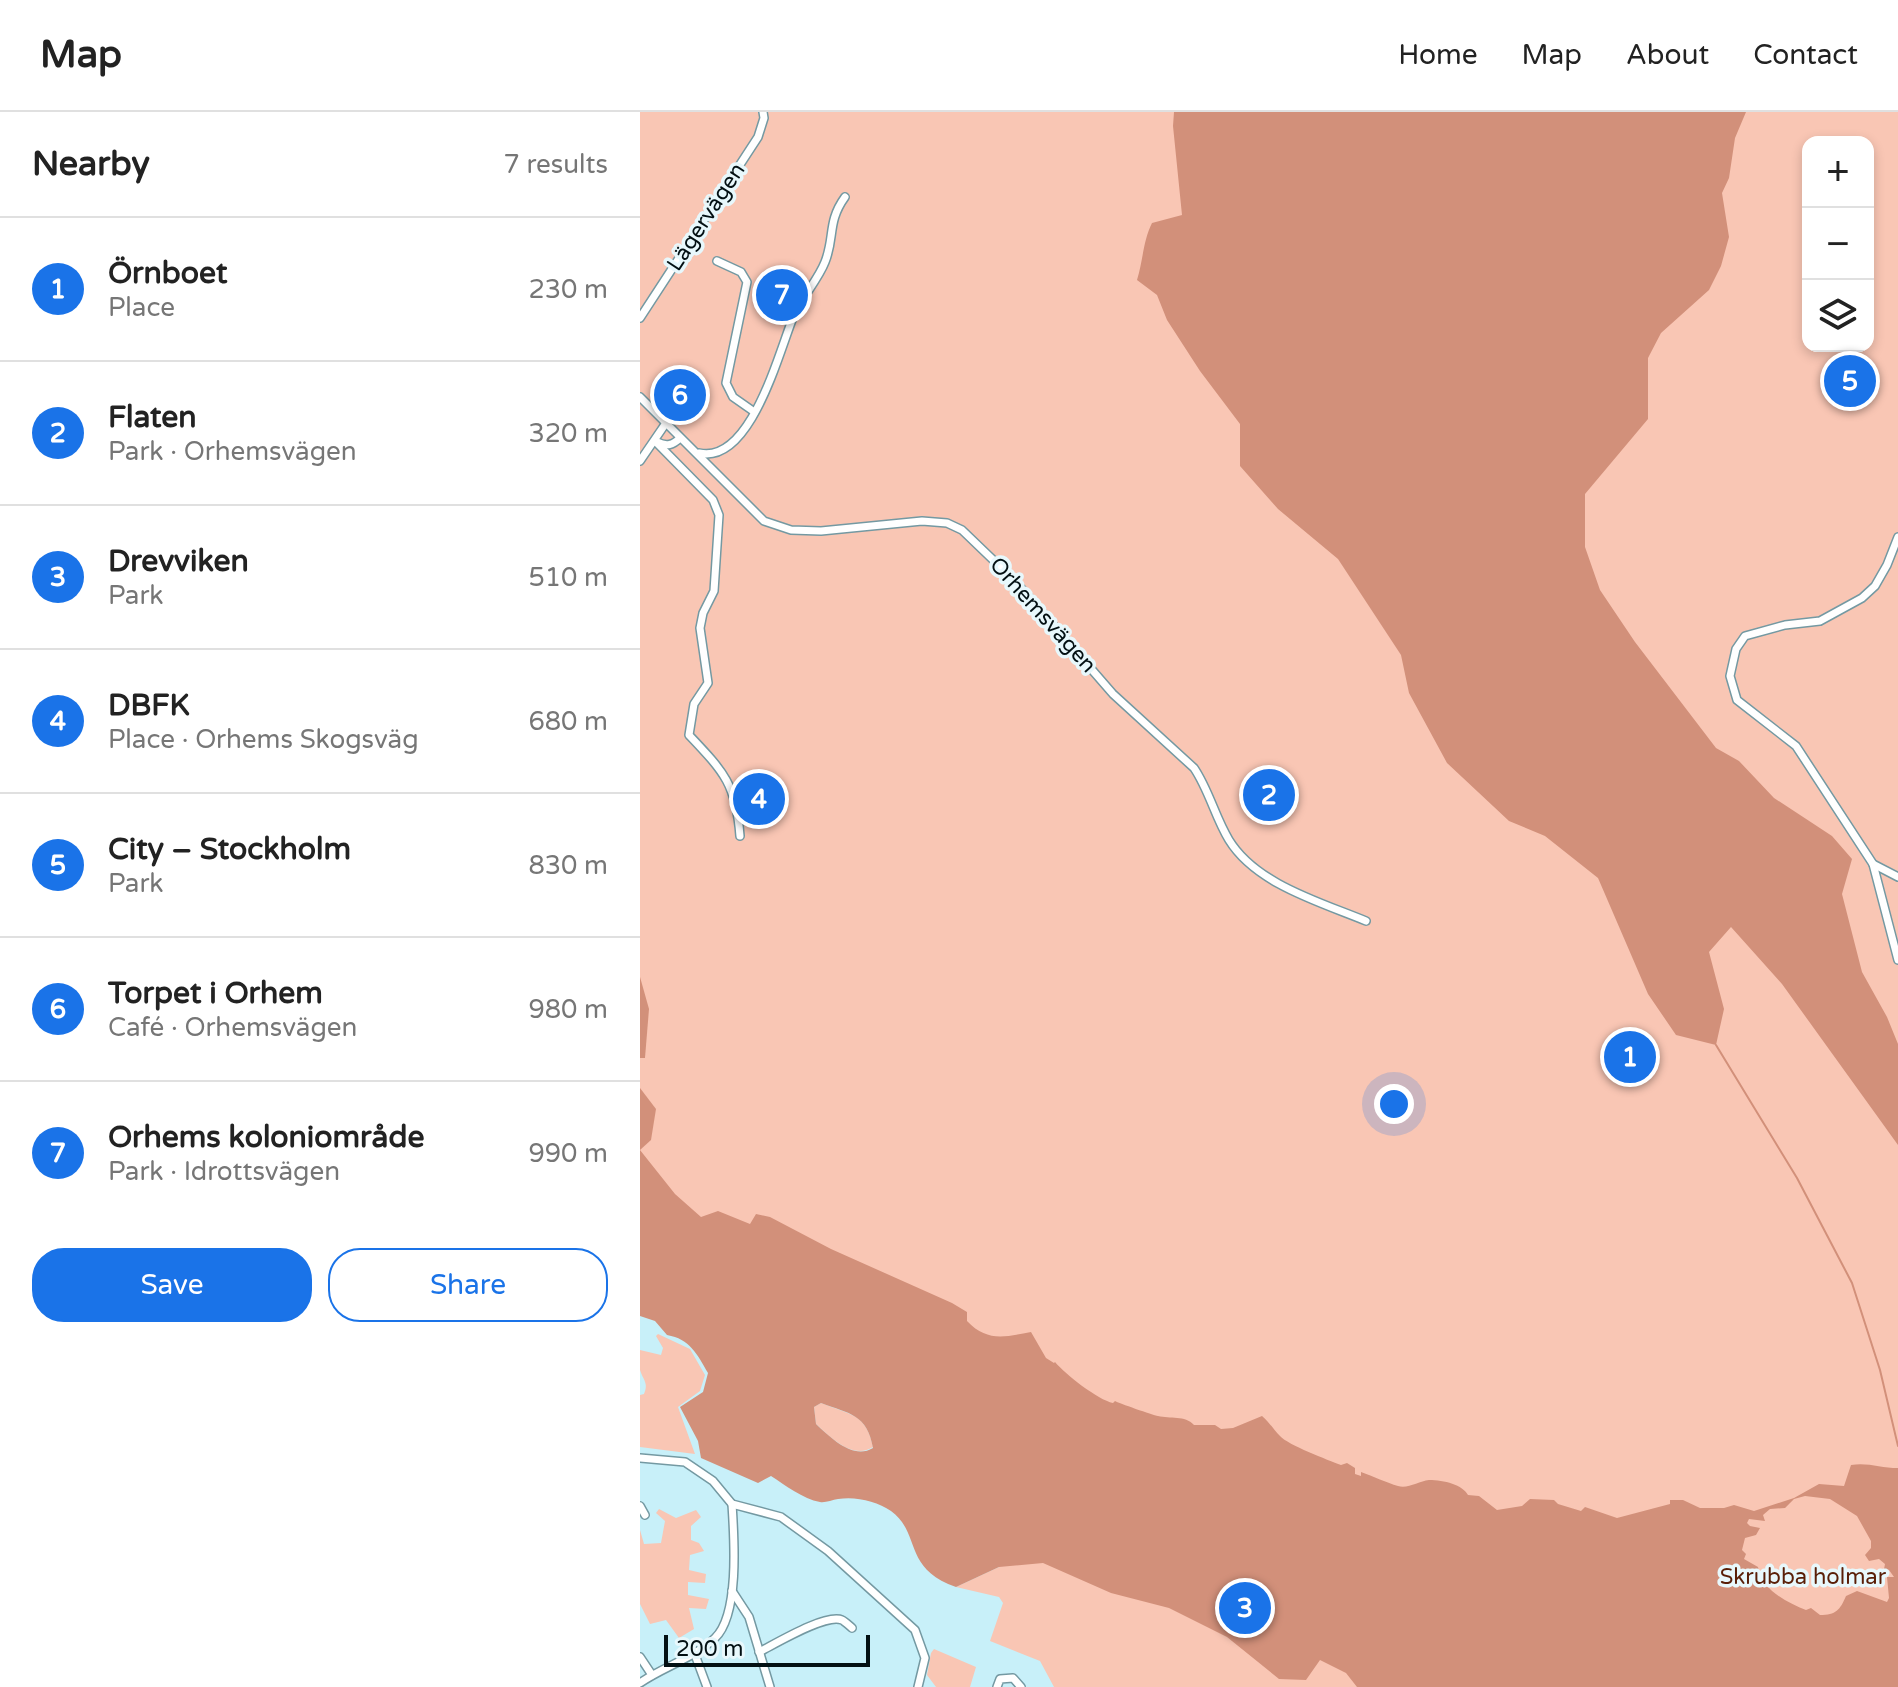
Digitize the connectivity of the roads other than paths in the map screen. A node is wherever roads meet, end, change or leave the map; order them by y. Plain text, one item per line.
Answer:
1 (763, 112) edge
2 (845, 197) dead end
3 (717, 261) dead end
4 (640, 318) edge
5 (640, 397) edge
6 (753, 411) junction
7 (666, 423) junction
8 (680, 438) junction
9 (655, 441) junction
10 (696, 453) junction
11 (640, 461) edge
12 (1898, 537) edge
13 (740, 836) dead end
14 (1873, 864) junction
15 (1898, 877) edge
16 (1366, 921) dead end
17 (1898, 960) edge
18 (640, 1458) edge
19 (732, 1504) junction
20 (640, 1506) edge
21 (645, 1515) dead end
22 (732, 1591) junction
23 (852, 1628) dead end
24 (694, 1652) junction
25 (759, 1652) junction
26 (640, 1657) edge
27 (652, 1675) junction
28 (640, 1683) edge
29 (707, 1687) edge
30 (770, 1687) edge
31 (918, 1687) edge
32 (997, 1687) edge
33 (1021, 1687) edge

1 - 4 street, Lägervägen
2 - 6 street
3 - 6 street
5 - 7 street, Orhemsvägen
6 - 10 street
7 - 8 street, Orhemsvägen
7 - 9 street
8 - 9 street
8 - 10 street, Orhemsvägen
9 - 11 street
9 - 13 street
10 - 16 street, Orhemsvägen
12 - 14 street
14 - 15 street
14 - 17 street
18 - 19 street
19 - 22 street
19 - 31 street
20 - 21 street
22 - 24 street
22 - 25 street
23 - 25 street
24 - 27 street
24 - 29 street
25 - 30 street
26 - 27 street
27 - 28 street
32 - 33 street

